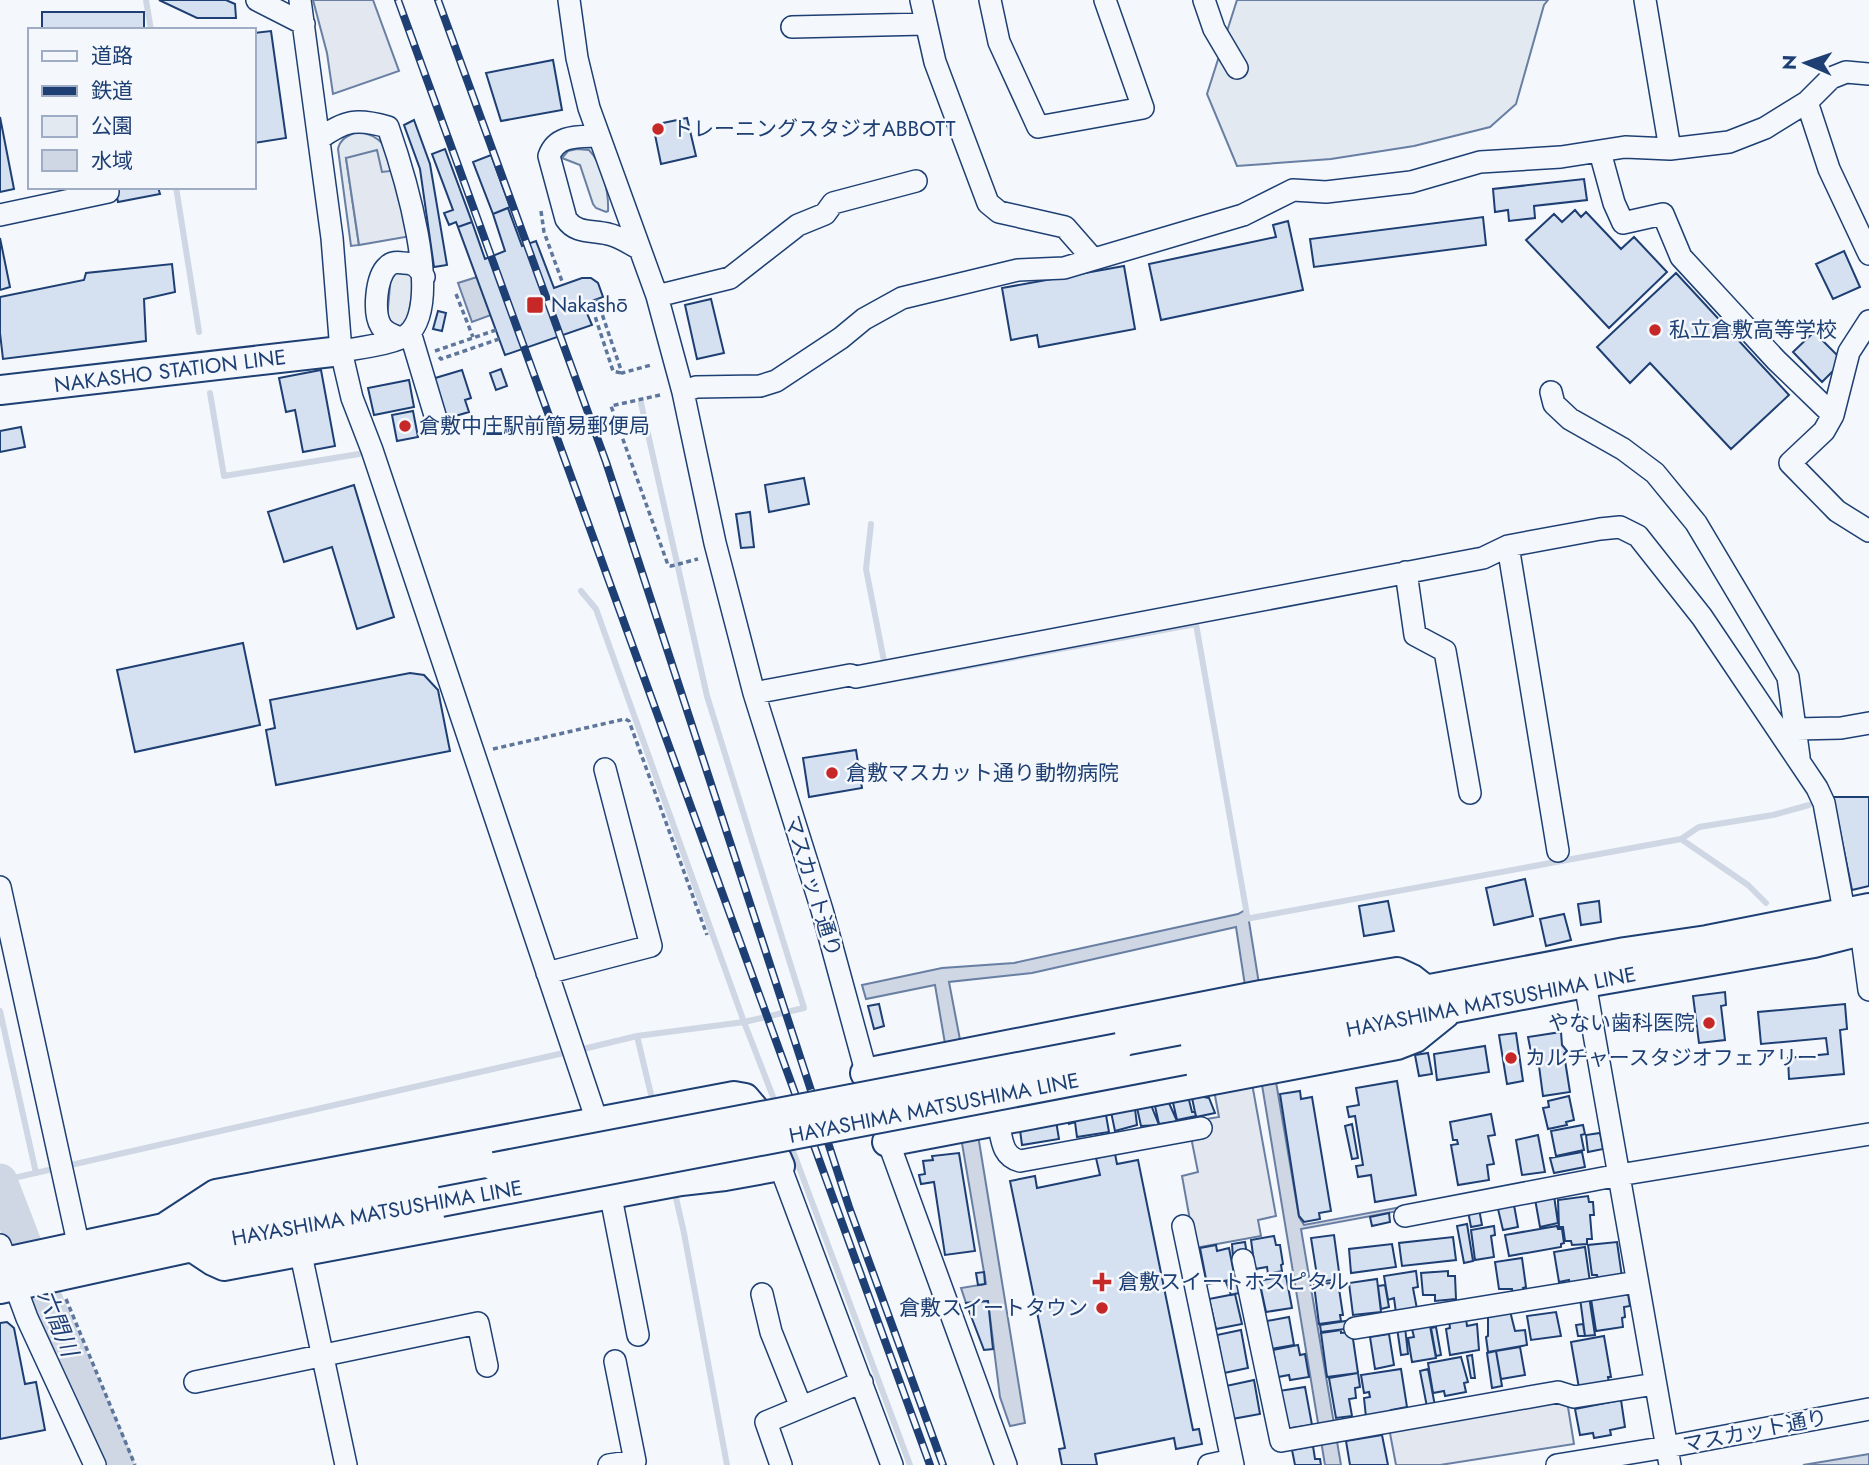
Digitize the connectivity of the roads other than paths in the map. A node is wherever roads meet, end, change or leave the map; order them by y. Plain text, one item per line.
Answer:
1 (257, 0) edge
2 (300, 0) edge
3 (569, 0) edge
4 (991, 0) edge
5 (1105, 0) edge
6 (1204, 0) edge
7 (1645, 0) edge
8 (927, 1) edge
9 (304, 24) junction
10 (925, 24) junction
11 (792, 27) dead end
12 (1237, 68) dead end
13 (1869, 74) edge
14 (1807, 102) junction
15 (599, 136) junction
16 (319, 139) junction
17 (1670, 149) junction
18 (1600, 152) junction
19 (916, 181) dead end
20 (108, 192) dead end
21 (623, 203) junction
22 (0, 215) edge
23 (603, 233) junction
24 (640, 249) junction
25 (1869, 254) edge
26 (1093, 260) junction
27 (424, 277) junction
28 (657, 296) junction
29 (1869, 321) edge
30 (405, 335) junction
31 (341, 351) junction
32 (0, 390) edge
33 (1551, 391) dead end
34 (683, 392) junction
35 (1833, 415) junction
36 (437, 422) dead end
37 (1869, 531) edge
38 (1508, 546) junction
39 (1406, 572) junction
40 (754, 693) junction
41 (1869, 723) edge
42 (1796, 729) junction
43 (1799, 759) junction
44 (605, 769) dead end
45 (1470, 793) dead end
46 (1558, 851) dead end
47 (0, 887) edge
48 (1858, 921) edge
49 (547, 973) junction
50 (1585, 983) junction
51 (1869, 990) edge
52 (1261, 1034) junction
53 (865, 1073) junction
54 (597, 1121) junction
55 (978, 1125) junction
56 (1201, 1128) dead end
57 (1869, 1134) edge
58 (887, 1142) junction
59 (780, 1166) junction
60 (1619, 1175) junction
61 (611, 1194) junction
62 (1405, 1216) dead end
63 (1183, 1226) dead end
64 (164, 1228) junction
65 (192, 1247) junction
66 (300, 1250) junction
67 (81, 1258) junction
68 (1243, 1260) dead end
69 (9, 1270) edge
70 (1637, 1282) junction
71 (762, 1294) dead end
72 (1355, 1328) dead end
73 (638, 1335) dead end
74 (322, 1354) junction
75 (615, 1361) dead end
76 (486, 1366) dead end
77 (195, 1382) dead end
78 (862, 1382) junction
79 (1655, 1384) junction
80 (801, 1407) junction
81 (1869, 1409) edge
82 (1668, 1456) edge
83 (1233, 1462) edge
84 (95, 1465) edge
85 (346, 1465) edge
86 (609, 1465) edge
87 (782, 1465) edge
88 (892, 1465) edge
89 (1006, 1465) edge
90 (1209, 1465) edge
91 (1557, 1465) edge

1 - 9 street
2 - 9 street
3 - 15 street, マスカット通り
4 - 5 street
6 - 12 street
7 - 17 street
8 - 10 street
9 - 16 street
10 - 11 street
10 - 26 street
13 - 14 street
14 - 17 street
14 - 25 street
15 - 21 street, マスカット通り
15 - 23 street
16 - 27 street
16 - 31 street
17 - 18 street
18 - 26 street
18 - 35 street
19 - 28 street
20 - 22 street
21 - 23 street
21 - 24 street, マスカット通り
23 - 24 street
24 - 28 street, マスカット通り
26 - 34 street
27 - 30 street
27 - 30 street
28 - 34 street, マスカット通り
29 - 35 street
30 - 31 street
30 - 36 street
31 - 32 main road, NAKASHO STATION LINE
31 - 49 street
33 - 42 street
34 - 40 street, マスカット通り
35 - 37 street
38 - 39 street
38 - 43 street
38 - 46 street
39 - 40 street
39 - 45 street
40 - 53 street, マスカット通り
41 - 42 street
42 - 43 street
43 - 48 street
44 - 49 street
47 - 67 street
48 - 50 main road, HAYASHIMA MATSUSHIMA LINE
48 - 51 street
48 - 52 main road, HAYASHIMA MATSUSHIMA LINE
49 - 54 street
50 - 52 main road, HAYASHIMA MATSUSHIMA LINE
50 - 60 street
52 - 53 main road
52 - 55 main road
52 - 64 main road, HAYASHIMA MATSUSHIMA LINE, bridge
52 - 65 main road, HAYASHIMA MATSUSHIMA LINE, bridge
53 - 58 street, マスカット通り
54 - 59 main road
54 - 61 street
54 - 64 main road
55 - 56 street
55 - 58 main road
57 - 60 street
58 - 89 street, マスカット通り
59 - 61 main road
59 - 78 street
60 - 62 street
60 - 70 street
61 - 66 main road
61 - 73 street
63 - 83 street
64 - 67 main road, HAYASHIMA MATSUSHIMA LINE
65 - 66 main road
65 - 67 main road, HAYASHIMA MATSUSHIMA LINE
66 - 74 street
67 - 69 main road, HAYASHIMA MATSUSHIMA LINE
68 - 79 street
69 - 84 street
70 - 72 street
70 - 79 street
71 - 80 street
74 - 76 street
74 - 77 street
74 - 85 street
75 - 86 street
78 - 80 street
78 - 88 street
79 - 82 street
80 - 87 street
81 - 82 street, マスカット通り
82 - 91 street, マスカット通り
83 - 90 street

